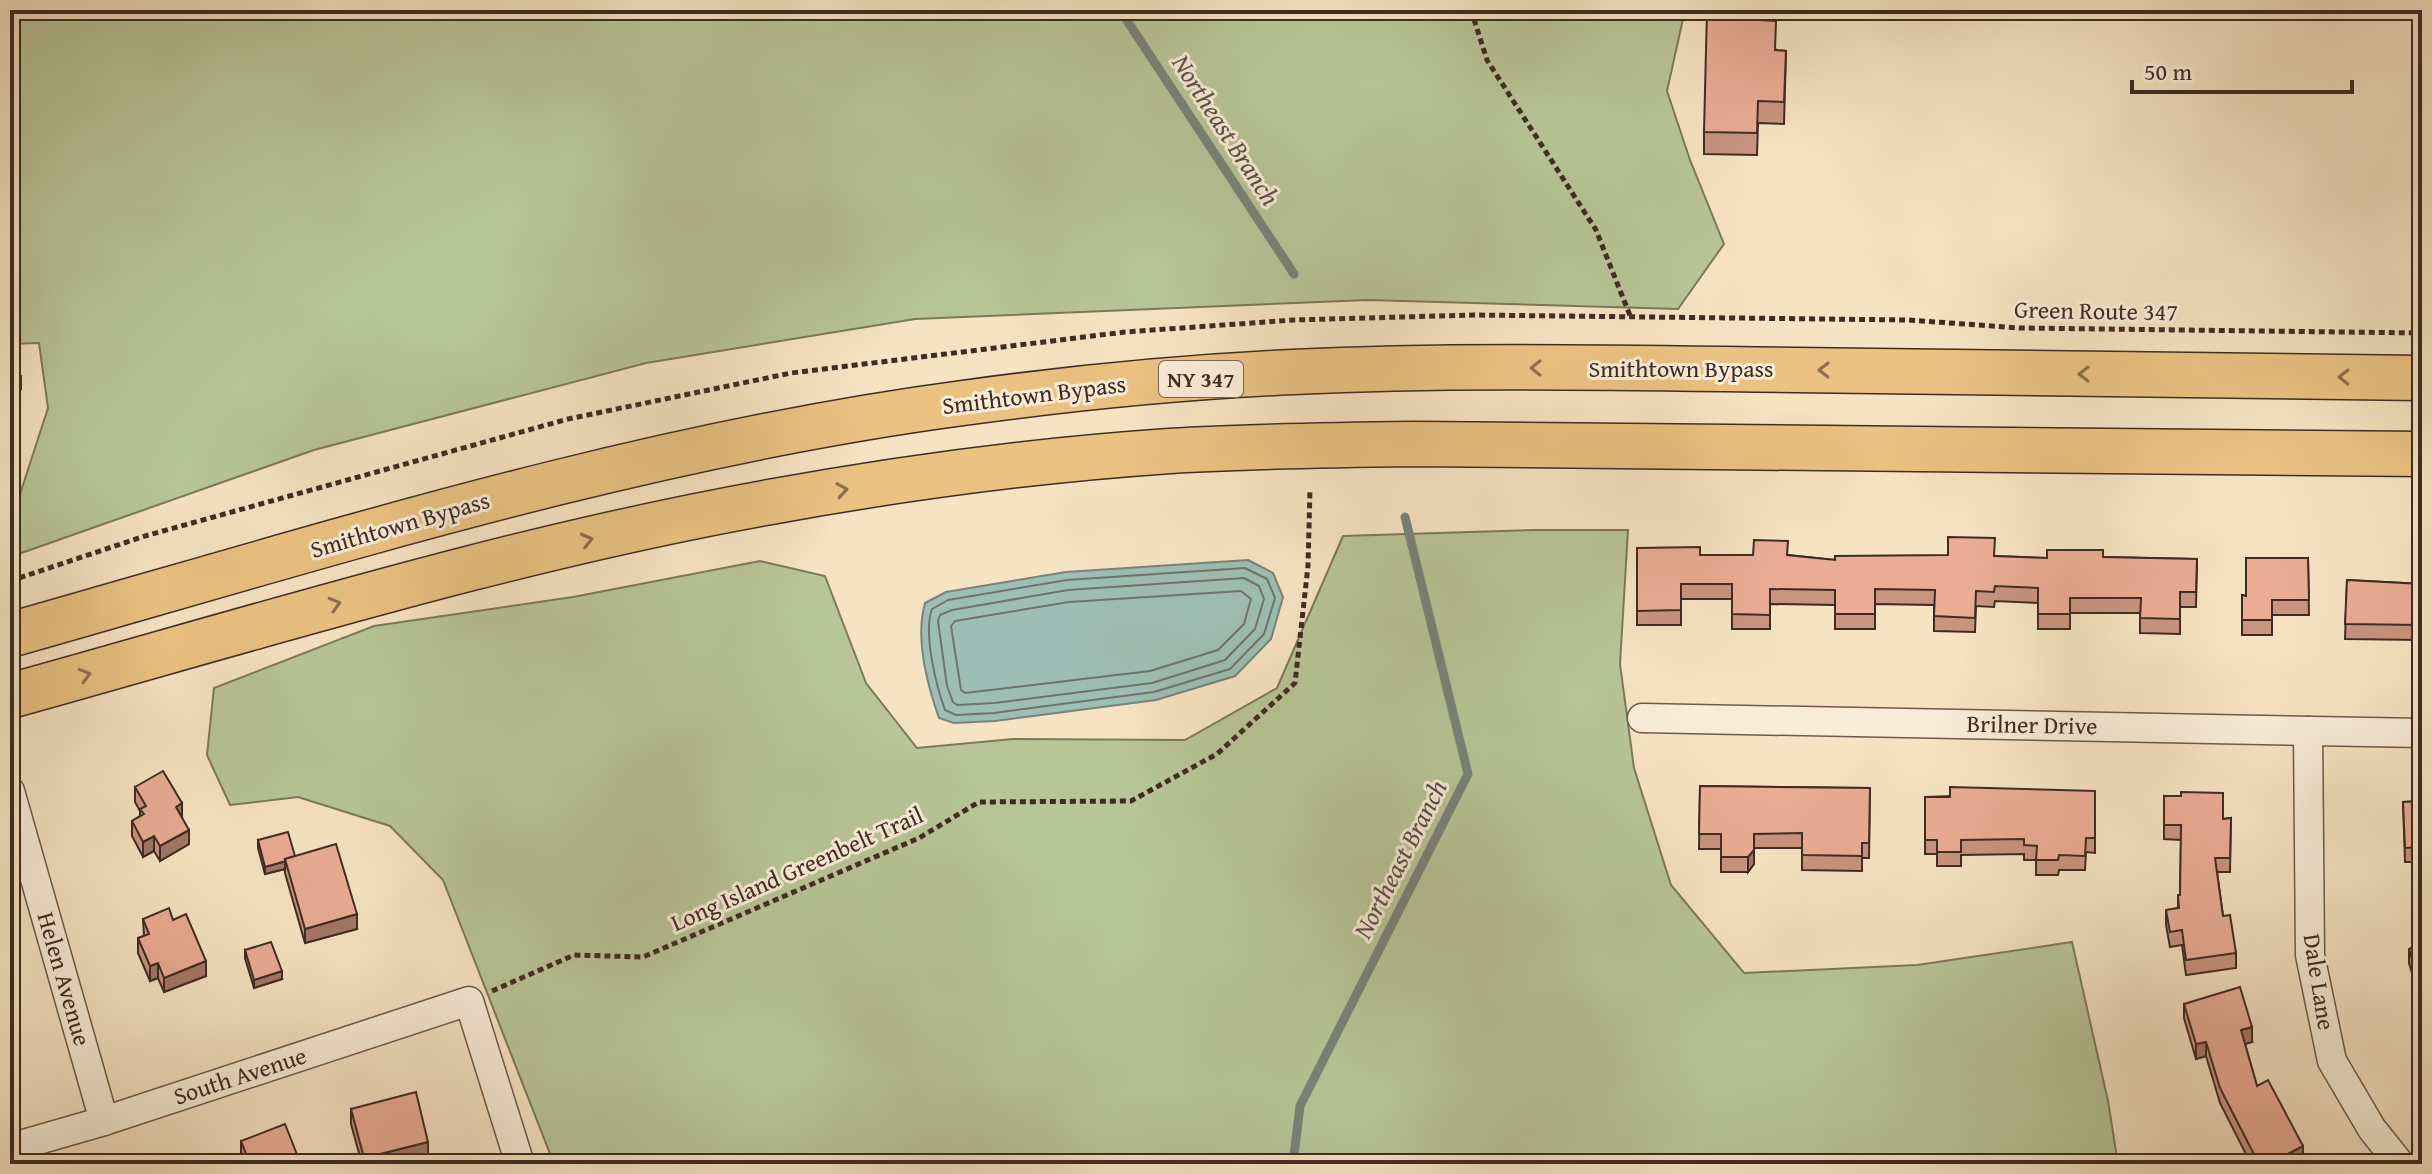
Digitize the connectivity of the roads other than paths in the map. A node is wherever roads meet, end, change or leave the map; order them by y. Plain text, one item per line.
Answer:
1 (2422, 378) edge
2 (2422, 454) edge
3 (10, 635) edge
4 (10, 696) edge
5 (1642, 718) dead end
6 (2308, 731) junction
7 (2422, 733) edge
8 (10, 791) edge
9 (104, 1121) junction
10 (10, 1148) edge
11 (520, 1164) edge
12 (2400, 1164) edge

1 -> 3 highway, Smithtown Bypass / NY 347
4 -> 2 highway
5 - 6 street, Brilner Drive
6 - 7 street, Brilner Drive
6 - 12 street, Dale Lane
8 - 9 street, Helen Avenue
9 - 10 street, South Avenue
9 - 11 street, South Avenue

